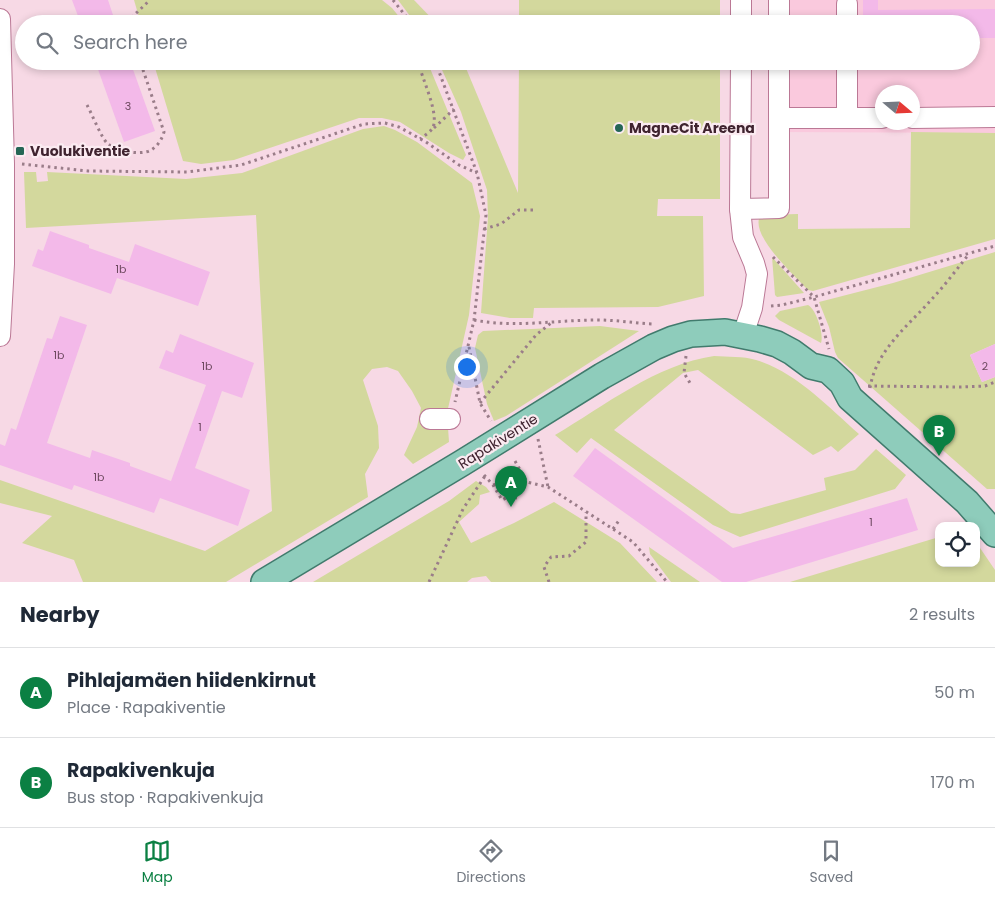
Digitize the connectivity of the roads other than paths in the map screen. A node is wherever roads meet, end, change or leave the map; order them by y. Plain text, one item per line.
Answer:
1 (741, 0) edge
2 (779, 0) edge
3 (741, 15) edge
4 (779, 15) edge
5 (0, 19) edge
6 (741, 70) edge
7 (779, 70) edge
8 (847, 70) edge
9 (995, 117) edge
10 (779, 118) junction
11 (847, 118) junction
12 (875, 118) edge
13 (920, 118) edge
14 (740, 209) junction
15 (743, 335) junction
16 (0, 336) edge
17 (430, 419) dead end
18 (450, 419) road end
19 (995, 534) edge
20 (264, 582) edge

1 - 3 street
2 - 4 street
5 - 16 street
6 - 14 street
7 - 10 street
8 - 11 street
9 - 13 street
10 - 11 street
10 - 14 street
11 - 12 street
14 - 15 street
15 - 19 main road, Rapakiventie
15 - 20 main road, Rapakiventie
17 - 18 street

